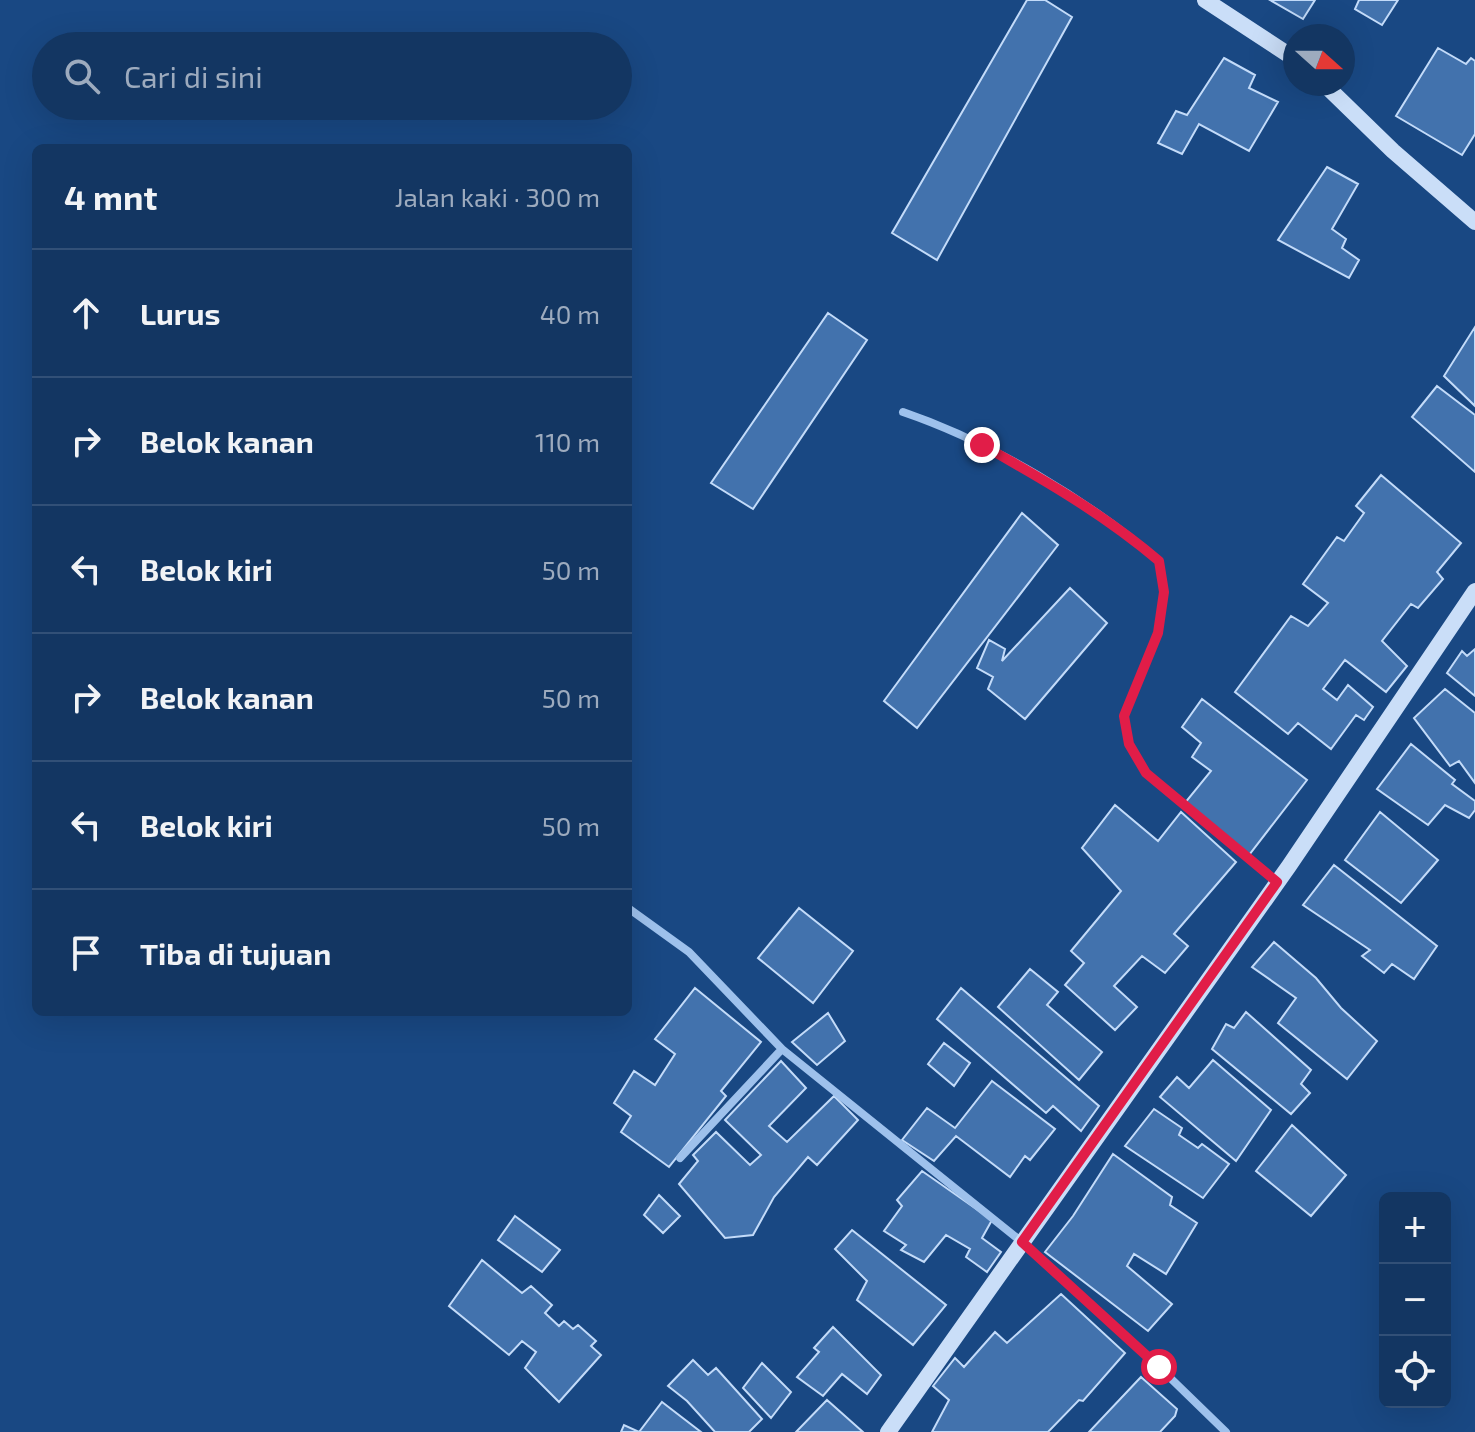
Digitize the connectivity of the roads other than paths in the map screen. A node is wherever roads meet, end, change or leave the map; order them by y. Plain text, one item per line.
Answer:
1 (1205, 0) edge
2 (1283, 51) edge
3 (1336, 96) edge
4 (1475, 222) edge
5 (903, 412) dead end
6 (1475, 591) edge
7 (1277, 882) junction
8 (632, 911) edge
9 (782, 1049) junction
10 (680, 1158) dead end
11 (1022, 1242) junction
12 (888, 1432) edge
13 (1226, 1432) edge

1 - 2 street
3 - 4 street
5 - 7 street
6 - 7 street
7 - 11 street
8 - 9 street
9 - 10 street
9 - 11 street
11 - 12 street
11 - 13 street

